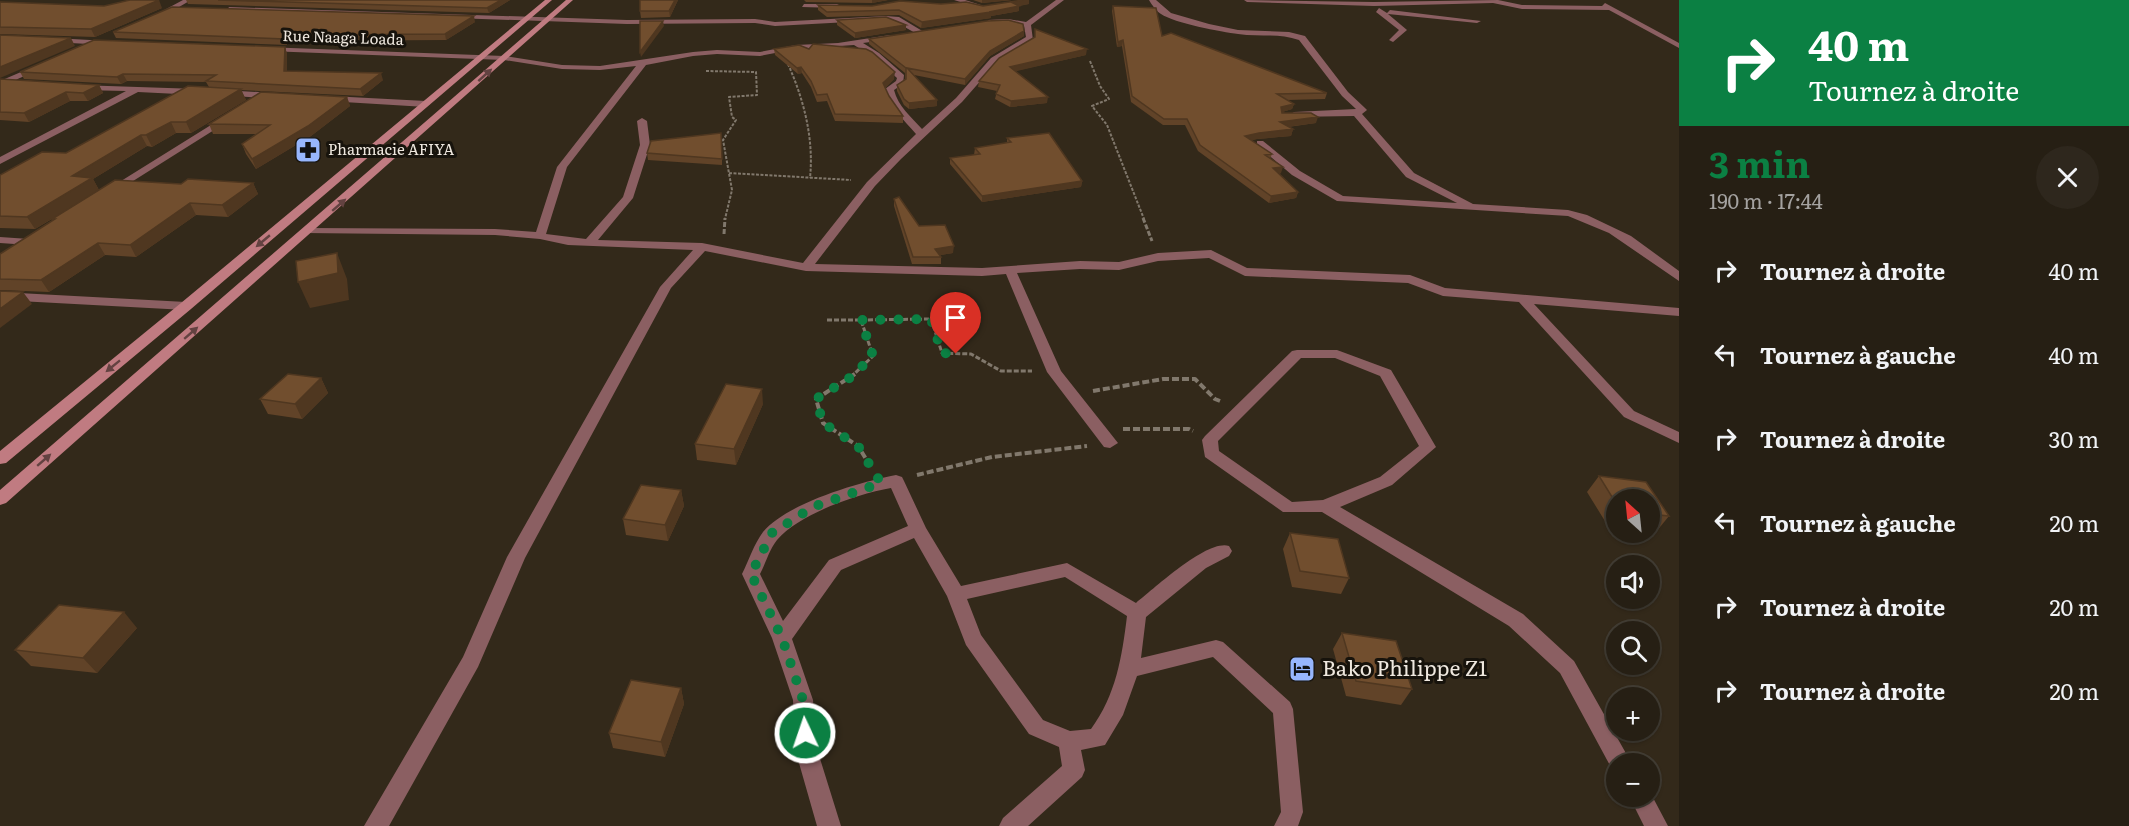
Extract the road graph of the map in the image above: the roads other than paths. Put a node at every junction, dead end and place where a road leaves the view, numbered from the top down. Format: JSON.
{"nodes":[{"id":1,"x":188,"y":0,"type":"edge"},
{"id":2,"x":549,"y":0,"type":"edge"},
{"id":3,"x":570,"y":0,"type":"edge"},
{"id":4,"x":1061,"y":0,"type":"edge"},
{"id":5,"x":1152,"y":0,"type":"edge"},
{"id":6,"x":1247,"y":0,"type":"edge"},
{"id":7,"x":1598,"y":0,"type":"edge"},
{"id":8,"x":958,"y":2,"type":"edge"},
{"id":9,"x":807,"y":3,"type":"edge"},
{"id":10,"x":412,"y":4,"type":"edge"},
{"id":11,"x":1374,"y":4,"type":"junction"},
{"id":12,"x":296,"y":5,"type":"edge"},
{"id":13,"x":849,"y":6,"type":"edge"},
{"id":14,"x":992,"y":6,"type":"edge"},
{"id":15,"x":175,"y":8,"type":"junction"},
{"id":16,"x":197,"y":8,"type":"edge"},
{"id":17,"x":220,"y":8,"type":"edge"},
{"id":18,"x":1612,"y":9,"type":"junction"},
{"id":19,"x":287,"y":10,"type":"junction"},
{"id":20,"x":1380,"y":10,"type":"junction"},
{"id":21,"x":399,"y":13,"type":"junction"},
{"id":22,"x":527,"y":18,"type":"junction"},
{"id":23,"x":550,"y":18,"type":"junction"},
{"id":24,"x":145,"y":21,"type":"edge"},
{"id":25,"x":755,"y":21,"type":"junction"},
{"id":26,"x":1477,"y":21,"type":"dead end"},
{"id":27,"x":986,"y":22,"type":"edge"},
{"id":28,"x":1027,"y":24,"type":"junction"},
{"id":29,"x":116,"y":34,"type":"edge"},
{"id":30,"x":48,"y":40,"type":"edge"},
{"id":31,"x":1393,"y":40,"type":"dead end"},
{"id":32,"x":96,"y":42,"type":"junction"},
{"id":33,"x":855,"y":42,"type":"junction"},
{"id":34,"x":118,"y":43,"type":"edge"},
{"id":35,"x":1679,"y":46,"type":"edge"},
{"id":36,"x":255,"y":48,"type":"edge"},
{"id":37,"x":75,"y":51,"type":"edge"},
{"id":38,"x":482,"y":57,"type":"junction"},
{"id":39,"x":504,"y":58,"type":"junction"},
{"id":40,"x":643,"y":63,"type":"junction"},
{"id":41,"x":44,"y":65,"type":"edge"},
{"id":42,"x":1,"y":84,"type":"edge"},
{"id":43,"x":24,"y":84,"type":"edge"},
{"id":44,"x":69,"y":86,"type":"edge"},
{"id":45,"x":137,"y":89,"type":"junction"},
{"id":46,"x":264,"y":95,"type":"junction"},
{"id":47,"x":287,"y":96,"type":"edge"},
{"id":48,"x":322,"y":98,"type":"edge"},
{"id":49,"x":426,"y":104,"type":"junction"},
{"id":50,"x":244,"y":107,"type":"edge"},
{"id":51,"x":235,"y":113,"type":"edge"},
{"id":52,"x":1356,"y":113,"type":"junction"},
{"id":53,"x":1285,"y":115,"type":"edge"},
{"id":54,"x":642,"y":121,"type":"dead end"},
{"id":55,"x":922,"y":135,"type":"junction"},
{"id":56,"x":1260,"y":143,"type":"edge"},
{"id":57,"x":0,"y":161,"type":"edge"},
{"id":58,"x":97,"y":199,"type":"edge"},
{"id":59,"x":1474,"y":207,"type":"junction"},
{"id":60,"x":308,"y":231,"type":"junction"},
{"id":61,"x":540,"y":236,"type":"junction"},
{"id":62,"x":0,"y":240,"type":"edge"},
{"id":63,"x":590,"y":242,"type":"junction"},
{"id":64,"x":710,"y":250,"type":"junction"},
{"id":65,"x":9,"y":254,"type":"edge"},
{"id":66,"x":806,"y":267,"type":"junction"},
{"id":67,"x":1010,"y":270,"type":"junction"},
{"id":68,"x":1679,"y":277,"type":"edge"},
{"id":69,"x":0,"y":296,"type":"edge"},
{"id":70,"x":1523,"y":299,"type":"junction"},
{"id":71,"x":186,"y":306,"type":"junction"},
{"id":72,"x":1679,"y":312,"type":"edge"},
{"id":73,"x":1679,"y":438,"type":"edge"},
{"id":74,"x":1110,"y":443,"type":"road end"},
{"id":75,"x":0,"y":459,"type":"edge"},
{"id":76,"x":0,"y":499,"type":"edge"},
{"id":77,"x":1325,"y":506,"type":"junction"},
{"id":78,"x":918,"y":529,"type":"junction"},
{"id":79,"x":1223,"y":551,"type":"dead end"},
{"id":80,"x":956,"y":595,"type":"junction"},
{"id":81,"x":1137,"y":613,"type":"junction"},
{"id":82,"x":782,"y":638,"type":"junction"},
{"id":83,"x":1130,"y":669,"type":"junction"},
{"id":84,"x":1068,"y":741,"type":"junction"},
{"id":85,"x":1615,"y":753,"type":"edge"},
{"id":86,"x":1646,"y":807,"type":"edge"},
{"id":87,"x":376,"y":826,"type":"edge"},
{"id":88,"x":830,"y":826,"type":"edge"},
{"id":89,"x":1011,"y":826,"type":"edge"},
{"id":90,"x":1286,"y":826,"type":"edge"},
{"id":91,"x":1656,"y":826,"type":"edge"}],
"edges":[{"from":1,"to":15,"type":"street"},
{"from":2,"to":22,"type":"main road"},
{"from":3,"to":23,"type":"main road"},
{"from":4,"to":28,"type":"street"},
{"from":5,"to":52,"type":"street"},
{"from":6,"to":11,"type":"street"},
{"from":7,"to":18,"type":"street"},
{"from":8,"to":14,"type":"street"},
{"from":9,"to":13,"type":"street"},
{"from":9,"to":25,"type":"street"},
{"from":10,"to":21,"type":"street"},
{"from":11,"to":18,"type":"street"},
{"from":11,"to":20,"type":"street"},
{"from":12,"to":19,"type":"street"},
{"from":15,"to":16,"type":"street"},
{"from":15,"to":24,"type":"street"},
{"from":17,"to":19,"type":"street"},
{"from":18,"to":35,"type":"street"},
{"from":19,"to":21,"type":"street"},
{"from":20,"to":26,"type":"street"},
{"from":20,"to":31,"type":"street"},
{"from":21,"to":22,"type":"street"},
{"from":22,"to":23,"type":"street"},
{"from":22,"to":38,"type":"main road"},
{"from":23,"to":25,"type":"street"},
{"from":23,"to":39,"type":"main road"},
{"from":25,"to":33,"type":"street","name":"Rue Naaga Loada"},
{"from":27,"to":28,"type":"street"},
{"from":28,"to":55,"type":"street"},
{"from":29,"to":32,"type":"street"},
{"from":30,"to":32,"type":"street"},
{"from":32,"to":34,"type":"street"},
{"from":32,"to":37,"type":"street"},
{"from":33,"to":40,"type":"street","name":"Rue Naaga Loada"},
{"from":33,"to":55,"type":"street"},
{"from":36,"to":38,"type":"street","name":"Rue Naaga Loada"},
{"from":38,"to":39,"type":"street","name":"Rue Naaga Loada"},
{"from":38,"to":49,"type":"main road"},
{"from":39,"to":40,"type":"street","name":"Rue Naaga Loada"},
{"from":60,"to":39,"type":"main road","one_way":true},
{"from":40,"to":61,"type":"street"},
{"from":41,"to":42,"type":"street"},
{"from":42,"to":43,"type":"street"},
{"from":44,"to":45,"type":"street"},
{"from":45,"to":46,"type":"street"},
{"from":45,"to":57,"type":"street"},
{"from":46,"to":47,"type":"street"},
{"from":46,"to":50,"type":"street"},
{"from":48,"to":49,"type":"street"},
{"from":49,"to":71,"type":"main road","one_way":true},
{"from":51,"to":58,"type":"street"},
{"from":52,"to":53,"type":"street"},
{"from":52,"to":59,"type":"street"},
{"from":54,"to":63,"type":"street"},
{"from":55,"to":66,"type":"street"},
{"from":56,"to":59,"type":"street"},
{"from":59,"to":68,"type":"street"},
{"from":60,"to":61,"type":"street"},
{"from":76,"to":60,"type":"main road","one_way":true},
{"from":61,"to":63,"type":"street"},
{"from":62,"to":65,"type":"street"},
{"from":63,"to":64,"type":"street"},
{"from":64,"to":66,"type":"street"},
{"from":64,"to":87,"type":"street"},
{"from":66,"to":67,"type":"street"},
{"from":67,"to":70,"type":"street"},
{"from":67,"to":74,"type":"street"},
{"from":69,"to":71,"type":"street"},
{"from":70,"to":72,"type":"street"},
{"from":70,"to":73,"type":"street"},
{"from":71,"to":75,"type":"main road","one_way":true},
{"from":77,"to":77,"type":"street"},
{"from":77,"to":85,"type":"street"},
{"from":78,"to":80,"type":"street"},
{"from":78,"to":82,"type":"street"},
{"from":78,"to":82,"type":"street"},
{"from":79,"to":81,"type":"street"},
{"from":80,"to":81,"type":"street"},
{"from":80,"to":84,"type":"street"},
{"from":81,"to":83,"type":"street"},
{"from":82,"to":88,"type":"street"},
{"from":83,"to":84,"type":"street"},
{"from":83,"to":90,"type":"street"},
{"from":84,"to":89,"type":"street"},
{"from":86,"to":91,"type":"street"}]}
